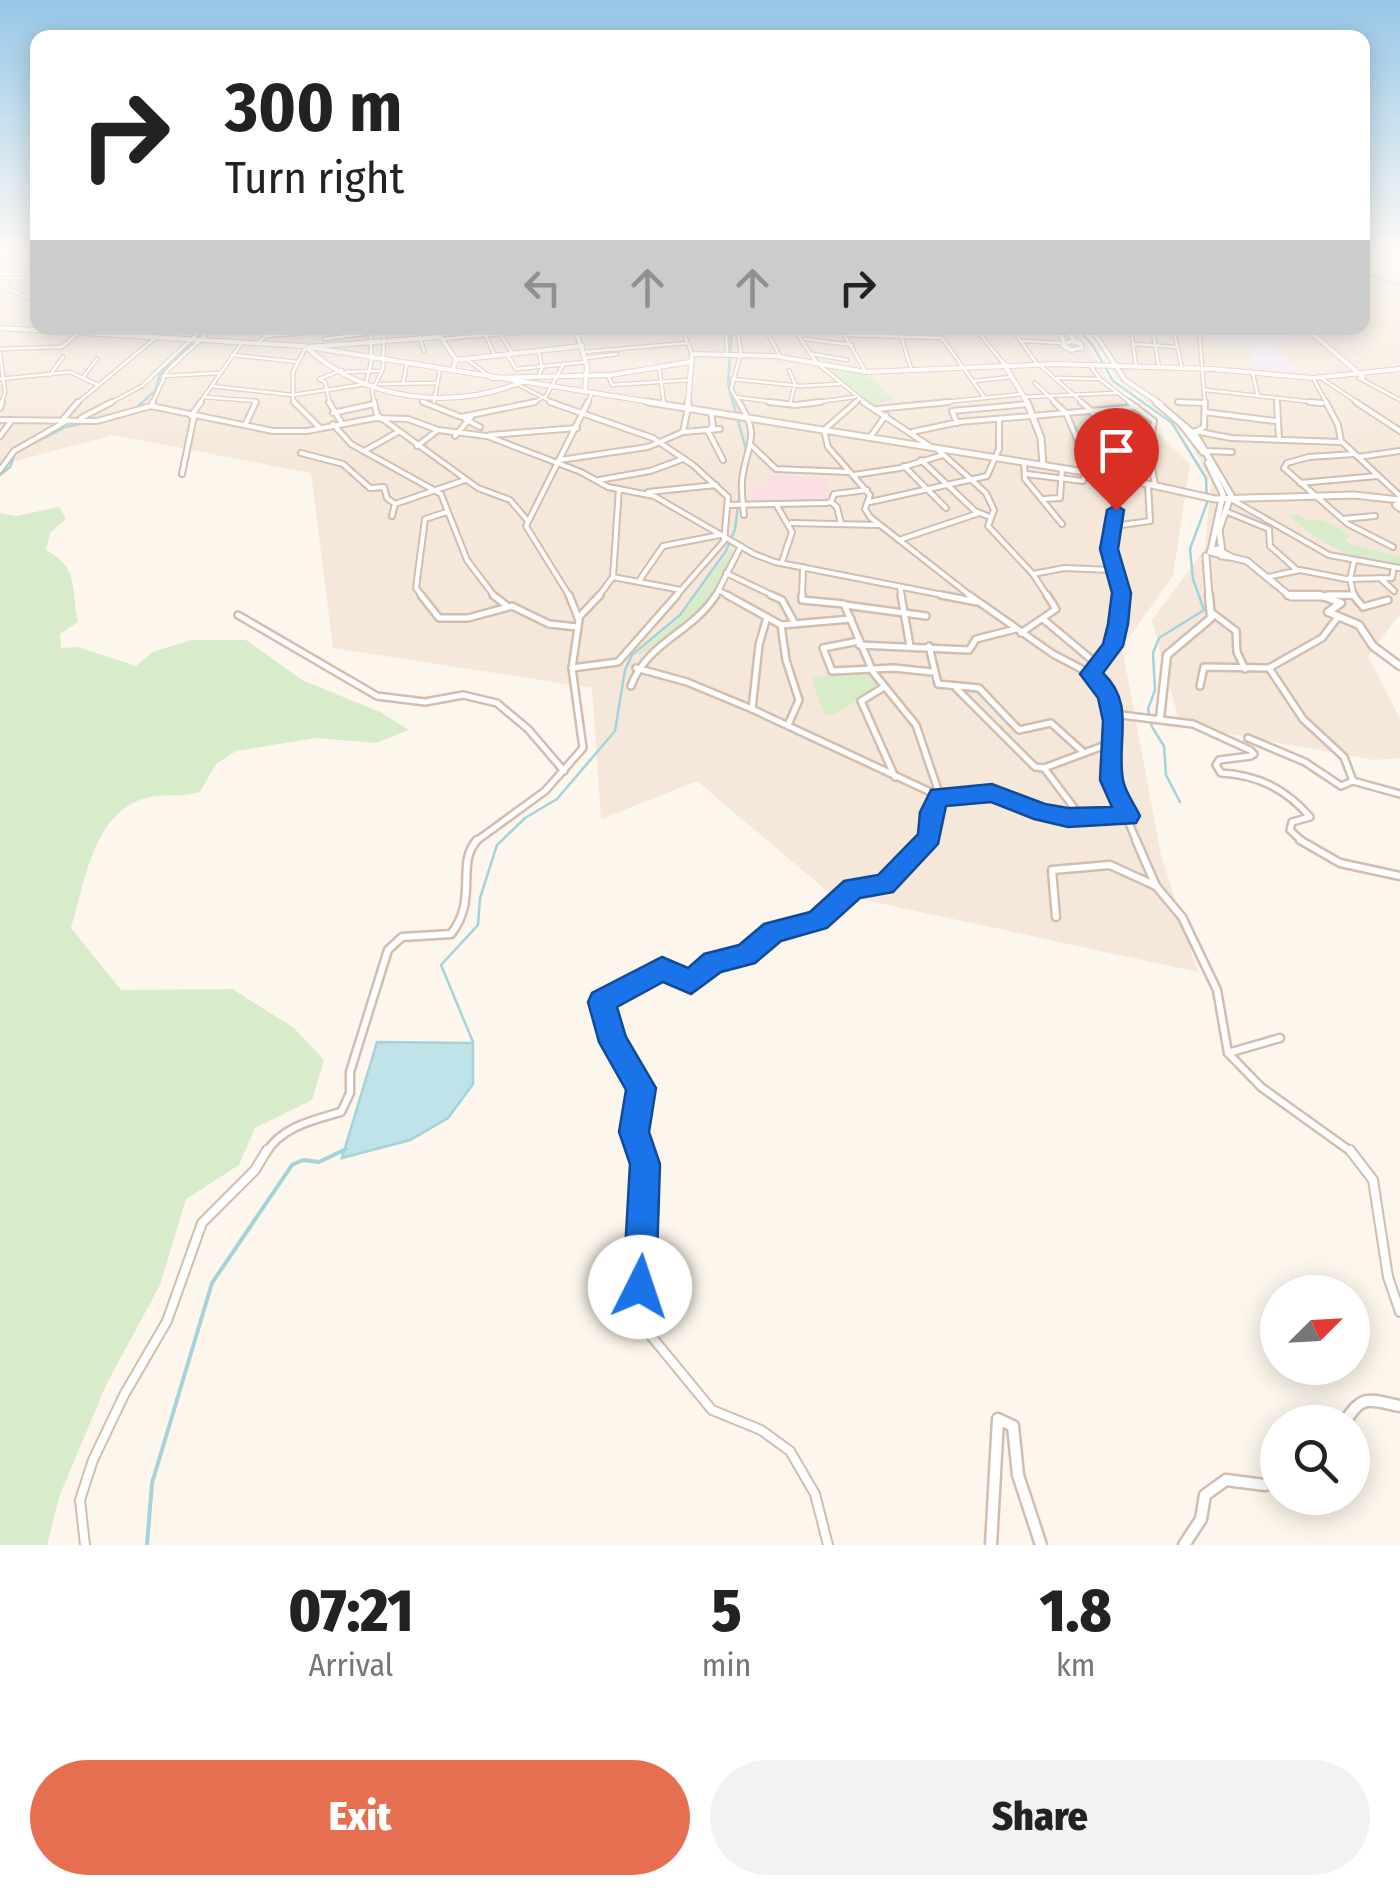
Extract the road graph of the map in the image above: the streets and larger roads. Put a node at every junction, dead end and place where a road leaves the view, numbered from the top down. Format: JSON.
{"nodes":[{"id":1,"x":0,"y":330,"type":"edge"},
{"id":2,"x":30,"y":330,"type":"edge"},
{"id":3,"x":30,"y":332,"type":"edge"},
{"id":4,"x":76,"y":335,"type":"edge"},
{"id":5,"x":97,"y":335,"type":"edge"},
{"id":6,"x":128,"y":335,"type":"edge"},
{"id":7,"x":159,"y":335,"type":"edge"},
{"id":8,"x":200,"y":335,"type":"edge"},
{"id":9,"x":204,"y":335,"type":"edge"},
{"id":10,"x":336,"y":335,"type":"edge"},
{"id":11,"x":342,"y":335,"type":"edge"},
{"id":12,"x":372,"y":335,"type":"edge"},
{"id":13,"x":386,"y":335,"type":"edge"},
{"id":14,"x":419,"y":335,"type":"edge"},
{"id":15,"x":438,"y":335,"type":"edge"},
{"id":16,"x":510,"y":335,"type":"edge"},
{"id":17,"x":577,"y":335,"type":"edge"},
{"id":18,"x":684,"y":335,"type":"edge"},
{"id":19,"x":727,"y":335,"type":"edge"},
{"id":20,"x":738,"y":335,"type":"edge"},
{"id":21,"x":768,"y":335,"type":"edge"},
{"id":22,"x":799,"y":335,"type":"edge"},
{"id":23,"x":845,"y":335,"type":"joint"},
{"id":24,"x":909,"y":335,"type":"edge"},
{"id":25,"x":981,"y":335,"type":"edge"},
{"id":26,"x":1018,"y":335,"type":"edge"},
{"id":27,"x":1051,"y":335,"type":"edge"},
{"id":28,"x":1062,"y":335,"type":"edge"},
{"id":29,"x":1068,"y":335,"type":"edge"},
{"id":30,"x":1096,"y":335,"type":"edge"},
{"id":31,"x":1132,"y":335,"type":"edge"},
{"id":32,"x":1153,"y":335,"type":"edge"},
{"id":33,"x":1174,"y":335,"type":"edge"},
{"id":34,"x":1200,"y":335,"type":"edge"},
{"id":35,"x":1314,"y":335,"type":"edge"},
{"id":36,"x":267,"y":336,"type":"joint"},
{"id":37,"x":283,"y":336,"type":"junction"},
{"id":38,"x":486,"y":336,"type":"junction"},
{"id":39,"x":501,"y":336,"type":"junction"},
{"id":40,"x":157,"y":338,"type":"junction"},
{"id":41,"x":325,"y":338,"type":"junction"},
{"id":42,"x":420,"y":338,"type":"junction"},
{"id":43,"x":440,"y":338,"type":"junction"},
{"id":44,"x":803,"y":339,"type":"junction"},
{"id":45,"x":910,"y":339,"type":"junction"},
{"id":46,"x":902,"y":340,"type":"junction"},
{"id":47,"x":197,"y":341,"type":"junction"},
{"id":48,"x":374,"y":341,"type":"junction"},
{"id":49,"x":387,"y":341,"type":"junction"},
{"id":50,"x":546,"y":341,"type":"dead end"},
{"id":51,"x":1021,"y":341,"type":"junction"},
{"id":52,"x":1055,"y":341,"type":"junction"},
{"id":53,"x":1076,"y":342,"type":"junction"},
{"id":54,"x":258,"y":343,"type":"junction"},
{"id":55,"x":687,"y":343,"type":"junction"},
{"id":56,"x":1063,"y":343,"type":"junction"},
{"id":57,"x":241,"y":344,"type":"junction"},
{"id":58,"x":1133,"y":344,"type":"junction"},
{"id":59,"x":852,"y":345,"type":"junction"},
{"id":60,"x":275,"y":346,"type":"junction"},
{"id":61,"x":1155,"y":346,"type":"junction"},
{"id":62,"x":306,"y":347,"type":"junction"},
{"id":63,"x":1177,"y":348,"type":"junction"},
{"id":64,"x":1068,"y":349,"type":"junction"},
{"id":65,"x":1080,"y":349,"type":"junction"},
{"id":66,"x":424,"y":351,"type":"dead end"},
{"id":67,"x":549,"y":351,"type":"junction"},
{"id":68,"x":539,"y":352,"type":"junction"},
{"id":69,"x":728,"y":353,"type":"junction"},
{"id":70,"x":740,"y":353,"type":"junction"},
{"id":71,"x":510,"y":354,"type":"junction"},
{"id":72,"x":584,"y":354,"type":"junction"},
{"id":73,"x":617,"y":354,"type":"dead end"},
{"id":74,"x":692,"y":354,"type":"junction"},
{"id":75,"x":812,"y":354,"type":"junction"},
{"id":76,"x":0,"y":355,"type":"edge"},
{"id":77,"x":232,"y":355,"type":"junction"},
{"id":78,"x":496,"y":356,"type":"junction"},
{"id":79,"x":780,"y":356,"type":"junction"},
{"id":80,"x":63,"y":358,"type":"dead end"},
{"id":81,"x":372,"y":358,"type":"junction"},
{"id":82,"x":97,"y":359,"type":"dead end"},
{"id":83,"x":384,"y":360,"type":"junction"},
{"id":84,"x":456,"y":360,"type":"junction"},
{"id":85,"x":469,"y":360,"type":"junction"},
{"id":86,"x":847,"y":360,"type":"dead end"},
{"id":87,"x":298,"y":362,"type":"junction"},
{"id":88,"x":690,"y":362,"type":"junction"},
{"id":89,"x":407,"y":363,"type":"junction"},
{"id":90,"x":817,"y":363,"type":"junction"},
{"id":91,"x":1004,"y":364,"type":"junction"},
{"id":92,"x":1081,"y":364,"type":"junction"},
{"id":93,"x":563,"y":365,"type":"junction"},
{"id":94,"x":960,"y":365,"type":"junction"},
{"id":95,"x":1039,"y":365,"type":"junction"},
{"id":96,"x":1092,"y":365,"type":"junction"},
{"id":97,"x":659,"y":366,"type":"junction"},
{"id":98,"x":1113,"y":366,"type":"junction"},
{"id":99,"x":1136,"y":366,"type":"junction"},
{"id":100,"x":1159,"y":367,"type":"junction"},
{"id":101,"x":542,"y":368,"type":"junction"},
{"id":102,"x":1182,"y":368,"type":"junction"},
{"id":103,"x":440,"y":369,"type":"junction"},
{"id":104,"x":911,"y":369,"type":"junction"},
{"id":105,"x":634,"y":370,"type":"junction"},
{"id":106,"x":789,"y":370,"type":"dead end"},
{"id":107,"x":1205,"y":370,"type":"junction"},
{"id":108,"x":1400,"y":370,"type":"edge"},
{"id":109,"x":343,"y":371,"type":"junction"},
{"id":110,"x":452,"y":371,"type":"junction"},
{"id":111,"x":368,"y":372,"type":"junction"},
{"id":112,"x":381,"y":372,"type":"junction"},
{"id":113,"x":866,"y":372,"type":"junction"},
{"id":114,"x":220,"y":374,"type":"junction"},
{"id":115,"x":608,"y":374,"type":"junction"},
{"id":116,"x":50,"y":375,"type":"junction"},
{"id":117,"x":539,"y":375,"type":"junction"},
{"id":118,"x":1253,"y":375,"type":"junction"},
{"id":119,"x":84,"y":376,"type":"junction"},
{"id":120,"x":164,"y":376,"type":"junction"},
{"id":121,"x":560,"y":376,"type":"junction"},
{"id":122,"x":586,"y":376,"type":"junction"},
{"id":123,"x":1361,"y":376,"type":"junction"},
{"id":124,"x":1012,"y":377,"type":"junction"},
{"id":125,"x":492,"y":378,"type":"junction"},
{"id":126,"x":1054,"y":378,"type":"junction"},
{"id":127,"x":2,"y":379,"type":"edge"},
{"id":128,"x":732,"y":379,"type":"junction"},
{"id":129,"x":1100,"y":379,"type":"junction"},
{"id":130,"x":1314,"y":379,"type":"junction"},
{"id":131,"x":1323,"y":379,"type":"junction"},
{"id":132,"x":689,"y":380,"type":"junction"},
{"id":133,"x":973,"y":381,"type":"junction"},
{"id":134,"x":437,"y":382,"type":"junction"},
{"id":135,"x":516,"y":382,"type":"junction"},
{"id":136,"x":662,"y":382,"type":"junction"},
{"id":137,"x":404,"y":383,"type":"junction"},
{"id":138,"x":638,"y":383,"type":"junction"},
{"id":139,"x":366,"y":384,"type":"junction"},
{"id":140,"x":839,"y":384,"type":"junction"},
{"id":141,"x":1035,"y":384,"type":"dead end"},
{"id":142,"x":98,"y":385,"type":"junction"},
{"id":143,"x":212,"y":386,"type":"junction"},
{"id":144,"x":377,"y":386,"type":"junction"},
{"id":145,"x":794,"y":386,"type":"junction"},
{"id":146,"x":553,"y":387,"type":"junction"},
{"id":147,"x":329,"y":388,"type":"junction"},
{"id":148,"x":1206,"y":390,"type":"junction"},
{"id":149,"x":588,"y":392,"type":"junction"},
{"id":150,"x":1071,"y":392,"type":"junction"},
{"id":151,"x":2,"y":393,"type":"edge"},
{"id":152,"x":1118,"y":393,"type":"junction"},
{"id":153,"x":293,"y":395,"type":"junction"},
{"id":154,"x":1049,"y":395,"type":"junction"},
{"id":155,"x":1023,"y":396,"type":"junction"},
{"id":156,"x":1258,"y":396,"type":"junction"},
{"id":157,"x":204,"y":397,"type":"junction"},
{"id":158,"x":734,"y":397,"type":"junction"},
{"id":159,"x":858,"y":398,"type":"junction"},
{"id":160,"x":984,"y":398,"type":"junction"},
{"id":161,"x":1277,"y":398,"type":"junction"},
{"id":162,"x":543,"y":399,"type":"junction"},
{"id":163,"x":1400,"y":400,"type":"edge"},
{"id":164,"x":422,"y":401,"type":"junction"},
{"id":165,"x":434,"y":402,"type":"junction"},
{"id":166,"x":1178,"y":402,"type":"dead end"},
{"id":167,"x":1205,"y":403,"type":"junction"},
{"id":168,"x":1324,"y":403,"type":"junction"},
{"id":169,"x":374,"y":404,"type":"junction"},
{"id":170,"x":664,"y":404,"type":"junction"},
{"id":171,"x":1028,"y":404,"type":"junction"},
{"id":172,"x":790,"y":405,"type":"junction"},
{"id":173,"x":1,"y":406,"type":"edge"},
{"id":174,"x":151,"y":406,"type":"junction"},
{"id":175,"x":1138,"y":407,"type":"junction"},
{"id":176,"x":688,"y":408,"type":"junction"},
{"id":177,"x":877,"y":408,"type":"junction"},
{"id":178,"x":711,"y":412,"type":"junction"},
{"id":179,"x":1092,"y":412,"type":"junction"},
{"id":180,"x":1204,"y":412,"type":"junction"},
{"id":181,"x":333,"y":413,"type":"junction"},
{"id":182,"x":886,"y":414,"type":"junction"},
{"id":183,"x":1066,"y":414,"type":"junction"},
{"id":184,"x":582,"y":415,"type":"junction"},
{"id":185,"x":193,"y":416,"type":"junction"},
{"id":186,"x":1034,"y":416,"type":"junction"},
{"id":187,"x":379,"y":418,"type":"junction"},
{"id":188,"x":747,"y":418,"type":"junction"},
{"id":189,"x":67,"y":419,"type":"junction"},
{"id":190,"x":470,"y":419,"type":"junction"},
{"id":191,"x":1000,"y":419,"type":"junction"},
{"id":192,"x":0,"y":420,"type":"edge"},
{"id":193,"x":12,"y":420,"type":"junction"},
{"id":194,"x":78,"y":420,"type":"junction"},
{"id":195,"x":1275,"y":421,"type":"junction"},
{"id":196,"x":341,"y":422,"type":"junction"},
{"id":197,"x":957,"y":423,"type":"junction"},
{"id":198,"x":334,"y":424,"type":"junction"},
{"id":199,"x":246,"y":425,"type":"junction"},
{"id":200,"x":319,"y":427,"type":"junction"},
{"id":201,"x":480,"y":427,"type":"dead end"},
{"id":202,"x":577,"y":428,"type":"junction"},
{"id":203,"x":710,"y":429,"type":"junction"},
{"id":204,"x":720,"y":429,"type":"dead end"},
{"id":205,"x":438,"y":430,"type":"junction"},
{"id":206,"x":824,"y":430,"type":"junction"},
{"id":207,"x":1400,"y":431,"type":"edge"},
{"id":208,"x":398,"y":432,"type":"junction"},
{"id":209,"x":684,"y":432,"type":"junction"},
{"id":210,"x":912,"y":432,"type":"junction"},
{"id":211,"x":1193,"y":432,"type":"junction"},
{"id":212,"x":457,"y":434,"type":"junction"},
{"id":213,"x":0,"y":436,"type":"edge"},
{"id":214,"x":487,"y":436,"type":"junction"},
{"id":215,"x":870,"y":438,"type":"junction"},
{"id":216,"x":1278,"y":439,"type":"junction"},
{"id":217,"x":1341,"y":442,"type":"junction"},
{"id":218,"x":660,"y":443,"type":"junction"},
{"id":219,"x":417,"y":446,"type":"junction"},
{"id":220,"x":752,"y":446,"type":"junction"},
{"id":221,"x":934,"y":448,"type":"junction"},
{"id":222,"x":364,"y":451,"type":"junction"},
{"id":223,"x":1206,"y":451,"type":"junction"},
{"id":224,"x":1400,"y":451,"type":"edge"},
{"id":225,"x":1232,"y":452,"type":"dead end"},
{"id":226,"x":301,"y":454,"type":"dead end"},
{"id":227,"x":943,"y":455,"type":"junction"},
{"id":228,"x":1356,"y":456,"type":"junction"},
{"id":229,"x":996,"y":458,"type":"junction"},
{"id":230,"x":683,"y":459,"type":"junction"},
{"id":231,"x":723,"y":460,"type":"dead end"},
{"id":232,"x":921,"y":460,"type":"junction"},
{"id":233,"x":559,"y":462,"type":"junction"},
{"id":234,"x":1024,"y":462,"type":"junction"},
{"id":235,"x":1043,"y":465,"type":"junction"},
{"id":236,"x":904,"y":466,"type":"junction"},
{"id":237,"x":1062,"y":468,"type":"junction"},
{"id":238,"x":0,"y":470,"type":"edge"},
{"id":239,"x":1086,"y":472,"type":"junction"},
{"id":240,"x":182,"y":474,"type":"dead end"},
{"id":241,"x":851,"y":474,"type":"junction"},
{"id":242,"x":1026,"y":474,"type":"junction"},
{"id":243,"x":1109,"y":476,"type":"junction"},
{"id":244,"x":1380,"y":476,"type":"junction"},
{"id":245,"x":1060,"y":479,"type":"junction"},
{"id":246,"x":465,"y":480,"type":"junction"},
{"id":247,"x":597,"y":480,"type":"junction"},
{"id":248,"x":972,"y":480,"type":"junction"},
{"id":249,"x":1300,"y":483,"type":"junction"},
{"id":250,"x":716,"y":485,"type":"junction"},
{"id":251,"x":1152,"y":485,"type":"junction"},
{"id":252,"x":950,"y":486,"type":"junction"},
{"id":253,"x":620,"y":489,"type":"junction"},
{"id":254,"x":866,"y":490,"type":"junction"},
{"id":255,"x":437,"y":491,"type":"junction"},
{"id":256,"x":929,"y":492,"type":"junction"},
{"id":257,"x":645,"y":493,"type":"junction"},
{"id":258,"x":1314,"y":496,"type":"junction"},
{"id":259,"x":1044,"y":499,"type":"junction"},
{"id":260,"x":1223,"y":499,"type":"junction"},
{"id":261,"x":831,"y":502,"type":"junction"},
{"id":262,"x":870,"y":502,"type":"junction"},
{"id":263,"x":1400,"y":502,"type":"edge"},
{"id":264,"x":396,"y":504,"type":"junction"},
{"id":265,"x":728,"y":504,"type":"junction"},
{"id":266,"x":746,"y":504,"type":"junction"},
{"id":267,"x":776,"y":504,"type":"junction"},
{"id":268,"x":946,"y":508,"type":"dead end"},
{"id":269,"x":1224,"y":511,"type":"junction"},
{"id":270,"x":447,"y":512,"type":"junction"},
{"id":271,"x":979,"y":513,"type":"junction"},
{"id":272,"x":744,"y":514,"type":"dead end"},
{"id":273,"x":392,"y":516,"type":"dead end"},
{"id":274,"x":1375,"y":516,"type":"dead end"},
{"id":275,"x":990,"y":517,"type":"junction"},
{"id":276,"x":1342,"y":519,"type":"junction"},
{"id":277,"x":527,"y":520,"type":"junction"},
{"id":278,"x":791,"y":523,"type":"junction"},
{"id":279,"x":841,"y":524,"type":"junction"},
{"id":280,"x":1062,"y":524,"type":"dead end"},
{"id":281,"x":881,"y":525,"type":"junction"},
{"id":282,"x":1114,"y":526,"type":"junction"},
{"id":283,"x":725,"y":537,"type":"junction"},
{"id":284,"x":899,"y":540,"type":"junction"},
{"id":285,"x":738,"y":545,"type":"junction"},
{"id":286,"x":1393,"y":547,"type":"dead end"},
{"id":287,"x":1214,"y":553,"type":"junction"},
{"id":288,"x":1232,"y":557,"type":"joint"},
{"id":289,"x":1354,"y":561,"type":"junction"},
{"id":290,"x":781,"y":563,"type":"junction"},
{"id":291,"x":803,"y":568,"type":"junction"},
{"id":292,"x":1397,"y":568,"type":"edge"},
{"id":293,"x":1112,"y":570,"type":"junction"},
{"id":294,"x":1297,"y":570,"type":"junction"},
{"id":295,"x":726,"y":573,"type":"junction"},
{"id":296,"x":1033,"y":574,"type":"junction"},
{"id":297,"x":613,"y":577,"type":"junction"},
{"id":298,"x":1268,"y":577,"type":"junction"},
{"id":299,"x":1350,"y":579,"type":"junction"},
{"id":300,"x":1381,"y":579,"type":"junction"},
{"id":301,"x":639,"y":581,"type":"junction"},
{"id":302,"x":900,"y":586,"type":"junction"},
{"id":303,"x":681,"y":590,"type":"junction"},
{"id":304,"x":718,"y":590,"type":"junction"},
{"id":305,"x":1394,"y":591,"type":"dead end"},
{"id":306,"x":1324,"y":596,"type":"junction"},
{"id":307,"x":1354,"y":596,"type":"junction"},
{"id":308,"x":976,"y":600,"type":"junction"},
{"id":309,"x":1388,"y":600,"type":"dead end"},
{"id":310,"x":844,"y":604,"type":"junction"},
{"id":311,"x":508,"y":606,"type":"junction"},
{"id":312,"x":1212,"y":612,"type":"junction"},
{"id":313,"x":904,"y":613,"type":"junction"},
{"id":314,"x":238,"y":615,"type":"dead end"},
{"id":315,"x":926,"y":616,"type":"dead end"},
{"id":316,"x":767,"y":617,"type":"junction"},
{"id":317,"x":1338,"y":617,"type":"junction"},
{"id":318,"x":578,"y":618,"type":"junction"},
{"id":319,"x":852,"y":619,"type":"junction"},
{"id":320,"x":1043,"y":619,"type":"junction"},
{"id":321,"x":780,"y":624,"type":"junction"},
{"id":322,"x":795,"y":624,"type":"junction"},
{"id":323,"x":577,"y":627,"type":"junction"},
{"id":324,"x":1019,"y":631,"type":"junction"},
{"id":325,"x":859,"y":643,"type":"junction"},
{"id":326,"x":910,"y":646,"type":"junction"},
{"id":327,"x":929,"y":646,"type":"junction"},
{"id":328,"x":1098,"y":665,"type":"junction"},
{"id":329,"x":1400,"y":666,"type":"edge"},
{"id":330,"x":572,"y":668,"type":"junction"},
{"id":331,"x":636,"y":668,"type":"junction"},
{"id":332,"x":1270,"y":668,"type":"junction"},
{"id":333,"x":871,"y":669,"type":"junction"},
{"id":334,"x":1246,"y":670,"type":"junction"},
{"id":335,"x":933,"y":672,"type":"junction"},
{"id":336,"x":1091,"y":674,"type":"junction"},
{"id":337,"x":631,"y":686,"type":"dead end"},
{"id":338,"x":1200,"y":686,"type":"dead end"},
{"id":339,"x":884,"y":687,"type":"junction"},
{"id":340,"x":956,"y":688,"type":"junction"},
{"id":341,"x":752,"y":710,"type":"junction"},
{"id":342,"x":1112,"y":714,"type":"junction"},
{"id":343,"x":1158,"y":718,"type":"junction"},
{"id":344,"x":788,"y":725,"type":"junction"},
{"id":345,"x":1248,"y":738,"type":"dead end"},
{"id":346,"x":1111,"y":743,"type":"junction"},
{"id":347,"x":1082,"y":751,"type":"junction"},
{"id":348,"x":1044,"y":768,"type":"junction"},
{"id":349,"x":564,"y":772,"type":"junction"},
{"id":350,"x":895,"y":778,"type":"junction"},
{"id":351,"x":1353,"y":781,"type":"junction"},
{"id":352,"x":1400,"y":794,"type":"edge"},
{"id":353,"x":939,"y":796,"type":"junction"},
{"id":354,"x":1128,"y":816,"type":"junction"},
{"id":355,"x":1081,"y":817,"type":"junction"},
{"id":356,"x":1400,"y":876,"type":"edge"},
{"id":357,"x":1156,"y":886,"type":"junction"},
{"id":358,"x":1056,"y":917,"type":"dead end"},
{"id":359,"x":1280,"y":1038,"type":"dead end"},
{"id":360,"x":1228,"y":1053,"type":"junction"},
{"id":361,"x":1400,"y":1312,"type":"edge"},
{"id":362,"x":1356,"y":1405,"type":"edge"},
{"id":363,"x":1400,"y":1406,"type":"edge"},
{"id":364,"x":1260,"y":1484,"type":"edge"},
{"id":365,"x":85,"y":1545,"type":"edge"},
{"id":366,"x":828,"y":1545,"type":"edge"},
{"id":367,"x":992,"y":1545,"type":"edge"},
{"id":368,"x":1041,"y":1545,"type":"edge"},
{"id":369,"x":1184,"y":1545,"type":"edge"}],
"edges":[{"from":1,"to":2,"type":"street"},
{"from":1,"to":3,"type":"street"},
{"from":4,"to":76,"type":"street"},
{"from":5,"to":40,"type":"street"},
{"from":6,"to":40,"type":"street"},
{"from":7,"to":40,"type":"street"},
{"from":8,"to":47,"type":"street"},
{"from":9,"to":47,"type":"street"},
{"from":10,"to":41,"type":"street"},
{"from":11,"to":41,"type":"street"},
{"from":12,"to":48,"type":"street"},
{"from":13,"to":49,"type":"street"},
{"from":14,"to":42,"type":"street"},
{"from":15,"to":43,"type":"street"},
{"from":16,"to":39,"type":"street"},
{"from":17,"to":72,"type":"street"},
{"from":18,"to":55,"type":"street"},
{"from":19,"to":69,"type":"street"},
{"from":20,"to":70,"type":"street"},
{"from":21,"to":79,"type":"street"},
{"from":22,"to":44,"type":"street"},
{"from":23,"to":46,"type":"street"},
{"from":23,"to":59,"type":"street"},
{"from":24,"to":45,"type":"street"},
{"from":25,"to":91,"type":"street"},
{"from":26,"to":51,"type":"street"},
{"from":27,"to":52,"type":"street"},
{"from":28,"to":56,"type":"street"},
{"from":29,"to":53,"type":"street"},
{"from":30,"to":98,"type":"street"},
{"from":31,"to":58,"type":"street"},
{"from":32,"to":61,"type":"street"},
{"from":33,"to":63,"type":"street"},
{"from":34,"to":107,"type":"street"},
{"from":35,"to":123,"type":"street"},
{"from":36,"to":37,"type":"street"},
{"from":36,"to":54,"type":"street"},
{"from":37,"to":41,"type":"street"},
{"from":37,"to":60,"type":"street"},
{"from":38,"to":39,"type":"street"},
{"from":38,"to":43,"type":"street"},
{"from":38,"to":78,"type":"street"},
{"from":39,"to":71,"type":"street"},
{"from":40,"to":47,"type":"street"},
{"from":40,"to":142,"type":"street"},
{"from":41,"to":48,"type":"street"},
{"from":41,"to":62,"type":"street"},
{"from":42,"to":43,"type":"street"},
{"from":42,"to":49,"type":"street"},
{"from":42,"to":66,"type":"street"},
{"from":43,"to":84,"type":"street"},
{"from":44,"to":59,"type":"street"},
{"from":44,"to":75,"type":"street"},
{"from":45,"to":46,"type":"street"},
{"from":45,"to":94,"type":"street"},
{"from":46,"to":104,"type":"street"},
{"from":47,"to":54,"type":"street"},
{"from":47,"to":57,"type":"street"},
{"from":47,"to":120,"type":"street"},
{"from":47,"to":194,"type":"street"},
{"from":48,"to":49,"type":"street"},
{"from":48,"to":81,"type":"street"},
{"from":49,"to":83,"type":"street"},
{"from":50,"to":67,"type":"street"},
{"from":51,"to":52,"type":"street"},
{"from":51,"to":95,"type":"street"},
{"from":52,"to":56,"type":"street"},
{"from":53,"to":56,"type":"street"},
{"from":53,"to":65,"type":"street"},
{"from":54,"to":60,"type":"street"},
{"from":55,"to":72,"type":"street"},
{"from":55,"to":74,"type":"street"},
{"from":56,"to":64,"type":"street"},
{"from":57,"to":60,"type":"street"},
{"from":57,"to":77,"type":"street"},
{"from":58,"to":61,"type":"street"},
{"from":58,"to":99,"type":"street"},
{"from":59,"to":113,"type":"street"},
{"from":60,"to":62,"type":"street"},
{"from":61,"to":63,"type":"street"},
{"from":61,"to":100,"type":"street"},
{"from":62,"to":81,"type":"street"},
{"from":62,"to":87,"type":"street"},
{"from":62,"to":109,"type":"street"},
{"from":63,"to":102,"type":"street"},
{"from":64,"to":65,"type":"street"},
{"from":64,"to":92,"type":"street"},
{"from":65,"to":96,"type":"street"},
{"from":67,"to":68,"type":"street"},
{"from":67,"to":72,"type":"street"},
{"from":68,"to":71,"type":"street"},
{"from":68,"to":101,"type":"street"},
{"from":69,"to":70,"type":"street"},
{"from":69,"to":74,"type":"street"},
{"from":70,"to":79,"type":"street"},
{"from":70,"to":128,"type":"street"},
{"from":71,"to":78,"type":"street"},
{"from":71,"to":101,"type":"street"},
{"from":72,"to":73,"type":"street"},
{"from":72,"to":93,"type":"street"},
{"from":72,"to":122,"type":"street"},
{"from":74,"to":88,"type":"street"},
{"from":75,"to":86,"type":"street"},
{"from":75,"to":90,"type":"street"},
{"from":76,"to":127,"type":"street"},
{"from":77,"to":87,"type":"street"},
{"from":77,"to":114,"type":"street"},
{"from":78,"to":85,"type":"street"},
{"from":79,"to":90,"type":"street"},
{"from":80,"to":116,"type":"street"},
{"from":81,"to":83,"type":"street"},
{"from":81,"to":111,"type":"street"},
{"from":82,"to":119,"type":"street"},
{"from":83,"to":89,"type":"street"},
{"from":83,"to":112,"type":"street"},
{"from":84,"to":85,"type":"street"},
{"from":84,"to":110,"type":"street"},
{"from":85,"to":125,"type":"street"},
{"from":87,"to":153,"type":"street"},
{"from":88,"to":97,"type":"street"},
{"from":88,"to":132,"type":"street"},
{"from":89,"to":103,"type":"street"},
{"from":89,"to":137,"type":"street"},
{"from":90,"to":113,"type":"street"},
{"from":90,"to":140,"type":"street"},
{"from":91,"to":94,"type":"street"},
{"from":91,"to":95,"type":"street"},
{"from":91,"to":124,"type":"street"},
{"from":92,"to":95,"type":"street"},
{"from":92,"to":96,"type":"street"},
{"from":93,"to":101,"type":"street"},
{"from":93,"to":121,"type":"street"},
{"from":94,"to":104,"type":"street"},
{"from":94,"to":133,"type":"street"},
{"from":95,"to":96,"type":"street"},
{"from":95,"to":126,"type":"street"},
{"from":96,"to":98,"type":"street"},
{"from":96,"to":129,"type":"street"},
{"from":97,"to":105,"type":"street"},
{"from":97,"to":136,"type":"street"},
{"from":98,"to":99,"type":"street"},
{"from":98,"to":107,"type":"street"},
{"from":98,"to":211,"type":"street"},
{"from":99,"to":100,"type":"street"},
{"from":100,"to":102,"type":"street"},
{"from":101,"to":117,"type":"street"},
{"from":102,"to":107,"type":"street"},
{"from":103,"to":110,"type":"street"},
{"from":103,"to":134,"type":"street"},
{"from":104,"to":113,"type":"street"},
{"from":105,"to":115,"type":"street"},
{"from":105,"to":138,"type":"street"},
{"from":106,"to":145,"type":"street"},
{"from":107,"to":118,"type":"street"},
{"from":107,"to":130,"type":"street"},
{"from":107,"to":148,"type":"street"},
{"from":108,"to":123,"type":"street"},
{"from":109,"to":111,"type":"street"},
{"from":109,"to":139,"type":"street"},
{"from":109,"to":147,"type":"street"},
{"from":110,"to":125,"type":"street"},
{"from":111,"to":112,"type":"street"},
{"from":111,"to":139,"type":"street"},
{"from":112,"to":144,"type":"street"},
{"from":114,"to":120,"type":"street"},
{"from":114,"to":143,"type":"street"},
{"from":115,"to":122,"type":"street"},
{"from":115,"to":138,"type":"street"},
{"from":116,"to":119,"type":"street"},
{"from":116,"to":127,"type":"street"},
{"from":117,"to":121,"type":"street"},
{"from":117,"to":125,"type":"street"},
{"from":118,"to":130,"type":"street"},
{"from":118,"to":156,"type":"street"},
{"from":119,"to":142,"type":"street"},
{"from":120,"to":174,"type":"street"},
{"from":121,"to":122,"type":"street"},
{"from":121,"to":146,"type":"street"},
{"from":122,"to":149,"type":"street"},
{"from":123,"to":131,"type":"street"},
{"from":123,"to":163,"type":"street"},
{"from":124,"to":133,"type":"street"},
{"from":124,"to":155,"type":"street"},
{"from":125,"to":135,"type":"street"},
{"from":126,"to":129,"type":"street"},
{"from":126,"to":150,"type":"street"},
{"from":127,"to":151,"type":"street"},
{"from":128,"to":145,"type":"street"},
{"from":128,"to":158,"type":"street"},
{"from":129,"to":152,"type":"street"},
{"from":130,"to":131,"type":"street"},
{"from":130,"to":168,"type":"street"},
{"from":131,"to":207,"type":"street"},
{"from":132,"to":136,"type":"street"},
{"from":132,"to":176,"type":"street"},
{"from":133,"to":160,"type":"street"},
{"from":134,"to":137,"type":"street"},
{"from":134,"to":165,"type":"street"},
{"from":135,"to":146,"type":"street"},
{"from":135,"to":162,"type":"street"},
{"from":135,"to":165,"type":"street"},
{"from":136,"to":138,"type":"street"},
{"from":136,"to":170,"type":"street"},
{"from":137,"to":144,"type":"street"},
{"from":139,"to":144,"type":"street"},
{"from":139,"to":147,"type":"street"},
{"from":140,"to":145,"type":"street"},
{"from":140,"to":159,"type":"street"},
{"from":141,"to":154,"type":"street"},
{"from":142,"to":189,"type":"street"},
{"from":143,"to":153,"type":"street"},
{"from":143,"to":157,"type":"street"},
{"from":144,"to":164,"type":"street"},
{"from":144,"to":169,"type":"street"},
{"from":145,"to":172,"type":"street"},
{"from":146,"to":149,"type":"street"},
{"from":146,"to":162,"type":"street"},
{"from":147,"to":153,"type":"street"},
{"from":147,"to":181,"type":"street"},
{"from":148,"to":156,"type":"street"},
{"from":148,"to":167,"type":"street"},
{"from":149,"to":170,"type":"street"},
{"from":149,"to":184,"type":"street"},
{"from":150,"to":152,"type":"street"},
{"from":150,"to":154,"type":"street"},
{"from":150,"to":179,"type":"street"},
{"from":151,"to":173,"type":"street"},
{"from":152,"to":175,"type":"street"},
{"from":153,"to":200,"type":"street"},
{"from":154,"to":155,"type":"street"},
{"from":154,"to":183,"type":"street"},
{"from":155,"to":160,"type":"street"},
{"from":155,"to":171,"type":"street"},
{"from":156,"to":161,"type":"street"},
{"from":157,"to":185,"type":"street"},
{"from":157,"to":199,"type":"street"},
{"from":158,"to":172,"type":"street"},
{"from":158,"to":188,"type":"street"},
{"from":159,"to":172,"type":"street"},
{"from":159,"to":177,"type":"street"},
{"from":159,"to":206,"type":"street"},
{"from":160,"to":177,"type":"street"},
{"from":161,"to":168,"type":"street"},
{"from":161,"to":195,"type":"street"},
{"from":162,"to":184,"type":"street"},
{"from":162,"to":190,"type":"street"},
{"from":164,"to":165,"type":"street"},
{"from":164,"to":190,"type":"street"},
{"from":166,"to":167,"type":"street"},
{"from":167,"to":180,"type":"street"},
{"from":168,"to":217,"type":"street"},
{"from":169,"to":181,"type":"street"},
{"from":169,"to":187,"type":"street"},
{"from":170,"to":176,"type":"street"},
{"from":171,"to":186,"type":"street"},
{"from":171,"to":197,"type":"street"},
{"from":174,"to":185,"type":"street"},
{"from":174,"to":194,"type":"street"},
{"from":175,"to":179,"type":"street"},
{"from":175,"to":251,"type":"street"},
{"from":176,"to":178,"type":"street"},
{"from":176,"to":209,"type":"street"},
{"from":177,"to":182,"type":"street"},
{"from":178,"to":188,"type":"street"},
{"from":178,"to":203,"type":"street"},
{"from":179,"to":183,"type":"street"},
{"from":179,"to":183,"type":"street"},
{"from":180,"to":195,"type":"street"},
{"from":180,"to":211,"type":"street"},
{"from":181,"to":196,"type":"street"},
{"from":182,"to":210,"type":"street"},
{"from":182,"to":215,"type":"street"},
{"from":183,"to":186,"type":"street"},
{"from":184,"to":202,"type":"street"},
{"from":184,"to":218,"type":"street"},
{"from":185,"to":199,"type":"street"},
{"from":185,"to":240,"type":"street"},
{"from":186,"to":191,"type":"street"},
{"from":186,"to":235,"type":"street"},
{"from":187,"to":196,"type":"street"},
{"from":187,"to":205,"type":"street"},
{"from":187,"to":208,"type":"street"},
{"from":188,"to":206,"type":"street"},
{"from":188,"to":220,"type":"street"},
{"from":189,"to":193,"type":"street"},
{"from":189,"to":194,"type":"street"},
{"from":189,"to":238,"type":"street"},
{"from":190,"to":201,"type":"street"},
{"from":190,"to":212,"type":"street"},
{"from":191,"to":197,"type":"street"},
{"from":191,"to":229,"type":"street"},
{"from":192,"to":193,"type":"street"},
{"from":193,"to":213,"type":"street"},
{"from":195,"to":216,"type":"street"},
{"from":196,"to":198,"type":"street"},
{"from":197,"to":210,"type":"street"},
{"from":198,"to":200,"type":"street"},
{"from":198,"to":222,"type":"street"},
{"from":199,"to":200,"type":"street"},
{"from":202,"to":214,"type":"street"},
{"from":202,"to":233,"type":"street"},
{"from":203,"to":204,"type":"street"},
{"from":203,"to":209,"type":"street"},
{"from":203,"to":231,"type":"street"},
{"from":205,"to":212,"type":"street"},
{"from":205,"to":219,"type":"street"},
{"from":206,"to":215,"type":"street"},
{"from":206,"to":241,"type":"street"},
{"from":208,"to":219,"type":"street"},
{"from":208,"to":222,"type":"street"},
{"from":209,"to":218,"type":"street"},
{"from":210,"to":221,"type":"street"},
{"from":211,"to":216,"type":"street"},
{"from":211,"to":223,"type":"street"},
{"from":211,"to":260,"type":"street"},
{"from":212,"to":214,"type":"street"},
{"from":214,"to":233,"type":"street"},
{"from":215,"to":221,"type":"street"},
{"from":216,"to":217,"type":"street"},
{"from":217,"to":228,"type":"street"},
{"from":218,"to":230,"type":"street"},
{"from":218,"to":233,"type":"street"},
{"from":219,"to":246,"type":"street"},
{"from":220,"to":241,"type":"street"},
{"from":220,"to":266,"type":"street"},
{"from":221,"to":227,"type":"street"},
{"from":221,"to":229,"type":"street"},
{"from":222,"to":255,"type":"street"},
{"from":223,"to":225,"type":"street"},
{"from":223,"to":260,"type":"street"},
{"from":224,"to":228,"type":"street"},
{"from":226,"to":264,"type":"street"},
{"from":227,"to":232,"type":"street"},
{"from":227,"to":248,"type":"street"},
{"from":228,"to":244,"type":"street"},
{"from":228,"to":249,"type":"street"},
{"from":229,"to":234,"type":"street"},
{"from":229,"to":248,"type":"street"},
{"from":230,"to":247,"type":"street"},
{"from":230,"to":250,"type":"street"},
{"from":232,"to":236,"type":"street"},
{"from":232,"to":252,"type":"street"},
{"from":233,"to":247,"type":"street"},
{"from":233,"to":277,"type":"street"},
{"from":234,"to":235,"type":"street"},
{"from":234,"to":242,"type":"street"},
{"from":235,"to":237,"type":"street"},
{"from":236,"to":241,"type":"street"},
{"from":236,"to":256,"type":"street"},
{"from":237,"to":239,"type":"street"},
{"from":237,"to":245,"type":"street"},
{"from":239,"to":243,"type":"street"},
{"from":239,"to":245,"type":"street"},
{"from":241,"to":254,"type":"street"},
{"from":242,"to":245,"type":"street"},
{"from":242,"to":259,"type":"street"},
{"from":243,"to":251,"type":"street"},
{"from":243,"to":282,"type":"street"},
{"from":244,"to":249,"type":"street"},
{"from":244,"to":263,"type":"street"},
{"from":245,"to":259,"type":"street"},
{"from":246,"to":255,"type":"street"},
{"from":246,"to":277,"type":"street"},
{"from":247,"to":253,"type":"street"},
{"from":248,"to":252,"type":"street"},
{"from":248,"to":275,"type":"street"},
{"from":249,"to":258,"type":"street"},
{"from":250,"to":257,"type":"street"},
{"from":250,"to":265,"type":"street"},
{"from":251,"to":260,"type":"street"},
{"from":251,"to":282,"type":"street"},
{"from":252,"to":256,"type":"street"},
{"from":252,"to":271,"type":"street"},
{"from":253,"to":257,"type":"street"},
{"from":253,"to":297,"type":"street"},
{"from":254,"to":261,"type":"street"},
{"from":254,"to":262,"type":"street"},
{"from":255,"to":264,"type":"street"},
{"from":255,"to":270,"type":"street"},
{"from":256,"to":262,"type":"street"},
{"from":256,"to":268,"type":"street"},
{"from":257,"to":283,"type":"street"},
{"from":258,"to":260,"type":"street"},
{"from":258,"to":263,"type":"street"},
{"from":258,"to":276,"type":"street"},
{"from":259,"to":280,"type":"street"},
{"from":260,"to":269,"type":"street"},
{"from":260,"to":287,"type":"street"},
{"from":260,"to":289,"type":"street"},
{"from":261,"to":267,"type":"street"},
{"from":261,"to":279,"type":"street"},
{"from":262,"to":281,"type":"street"},
{"from":264,"to":273,"type":"street"},
{"from":265,"to":266,"type":"street"},
{"from":265,"to":283,"type":"street"},
{"from":266,"to":267,"type":"street"},
{"from":266,"to":272,"type":"street"},
{"from":267,"to":278,"type":"street"},
{"from":269,"to":287,"type":"street"},
{"from":269,"to":294,"type":"street"},
{"from":270,"to":311,"type":"street"},
{"from":270,"to":311,"type":"street"},
{"from":271,"to":275,"type":"street"},
{"from":271,"to":284,"type":"street"},
{"from":274,"to":276,"type":"street"},
{"from":275,"to":296,"type":"street"},
{"from":276,"to":286,"type":"street"},
{"from":277,"to":318,"type":"street"},
{"from":278,"to":279,"type":"street"},
{"from":278,"to":290,"type":"street"},
{"from":279,"to":281,"type":"street"},
{"from":281,"to":284,"type":"street"},
{"from":282,"to":293,"type":"street"},
{"from":283,"to":285,"type":"street"},
{"from":283,"to":301,"type":"street"},
{"from":283,"to":303,"type":"street"},
{"from":284,"to":308,"type":"street"},
{"from":285,"to":290,"type":"street"},
{"from":285,"to":295,"type":"street"},
{"from":287,"to":288,"type":"street"},
{"from":287,"to":312,"type":"street"},
{"from":288,"to":298,"type":"street"},
{"from":289,"to":292,"type":"street"},
{"from":289,"to":299,"type":"street"},
{"from":290,"to":291,"type":"street"},
{"from":291,"to":302,"type":"street"},
{"from":291,"to":310,"type":"street"},
{"from":292,"to":300,"type":"street"},
{"from":293,"to":296,"type":"street"},
{"from":293,"to":328,"type":"street"},
{"from":294,"to":298,"type":"street"},
{"from":294,"to":299,"type":"street"},
{"from":295,"to":304,"type":"street"},
{"from":295,"to":322,"type":"street"},
{"from":296,"to":320,"type":"street"},
{"from":297,"to":301,"type":"street"},
{"from":297,"to":318,"type":"street"},
{"from":298,"to":306,"type":"street"},
{"from":299,"to":300,"type":"street"},
{"from":299,"to":307,"type":"street"},
{"from":300,"to":305,"type":"street"},
{"from":301,"to":303,"type":"street"},
{"from":302,"to":308,"type":"street"},
{"from":302,"to":313,"type":"street"},
{"from":303,"to":330,"type":"street"},
{"from":304,"to":316,"type":"street"},
{"from":304,"to":331,"type":"street"},
{"from":306,"to":307,"type":"street"},
{"from":306,"to":317,"type":"street"},
{"from":307,"to":309,"type":"street"},
{"from":308,"to":324,"type":"street"},
{"from":310,"to":313,"type":"street"},
{"from":310,"to":319,"type":"street"},
{"from":311,"to":323,"type":"street"},
{"from":312,"to":334,"type":"street"},
{"from":312,"to":343,"type":"street"},
{"from":313,"to":315,"type":"street"},
{"from":313,"to":326,"type":"street"},
{"from":314,"to":349,"type":"street"},
{"from":316,"to":321,"type":"street"},
{"from":316,"to":341,"type":"street"},
{"from":317,"to":329,"type":"street"},
{"from":317,"to":332,"type":"street"},
{"from":318,"to":323,"type":"street"},
{"from":319,"to":322,"type":"street"},
{"from":319,"to":325,"type":"street"},
{"from":320,"to":324,"type":"street"},
{"from":320,"to":328,"type":"street"},
{"from":321,"to":322,"type":"street"},
{"from":321,"to":344,"type":"street"},
{"from":323,"to":330,"type":"street"},
{"from":324,"to":327,"type":"street"},
{"from":324,"to":336,"type":"street"},
{"from":325,"to":326,"type":"street"},
{"from":325,"to":333,"type":"street"},
{"from":325,"to":333,"type":"street"},
{"from":326,"to":327,"type":"street"},
{"from":327,"to":335,"type":"street"},
{"from":328,"to":336,"type":"street"},
{"from":330,"to":349,"type":"street"},
{"from":331,"to":337,"type":"street"},
{"from":331,"to":341,"type":"street"},
{"from":332,"to":334,"type":"street"},
{"from":332,"to":351,"type":"street"},
{"from":333,"to":335,"type":"street"},
{"from":333,"to":339,"type":"street"},
{"from":334,"to":338,"type":"street"},
{"from":335,"to":340,"type":"street"},
{"from":336,"to":342,"type":"street"},
{"from":339,"to":350,"type":"street"},
{"from":339,"to":353,"type":"street"},
{"from":340,"to":347,"type":"street"},
{"from":340,"to":348,"type":"street"},
{"from":341,"to":344,"type":"street"},
{"from":342,"to":343,"type":"street"},
{"from":342,"to":346,"type":"street"},
{"from":343,"to":356,"type":"street"},
{"from":344,"to":350,"type":"street"},
{"from":345,"to":351,"type":"street"},
{"from":346,"to":347,"type":"street"},
{"from":346,"to":354,"type":"street"},
{"from":347,"to":348,"type":"street"},
{"from":348,"to":355,"type":"street"},
{"from":349,"to":365,"type":"street"},
{"from":350,"to":353,"type":"street"},
{"from":351,"to":352,"type":"street"},
{"from":353,"to":355,"type":"street"},
{"from":353,"to":366,"type":"street"},
{"from":354,"to":355,"type":"street"},
{"from":354,"to":357,"type":"street"},
{"from":357,"to":358,"type":"street"},
{"from":357,"to":360,"type":"street"},
{"from":359,"to":360,"type":"street"},
{"from":360,"to":361,"type":"street"},
{"from":362,"to":363,"type":"street"},
{"from":364,"to":369,"type":"street"},
{"from":367,"to":368,"type":"street"}]}
